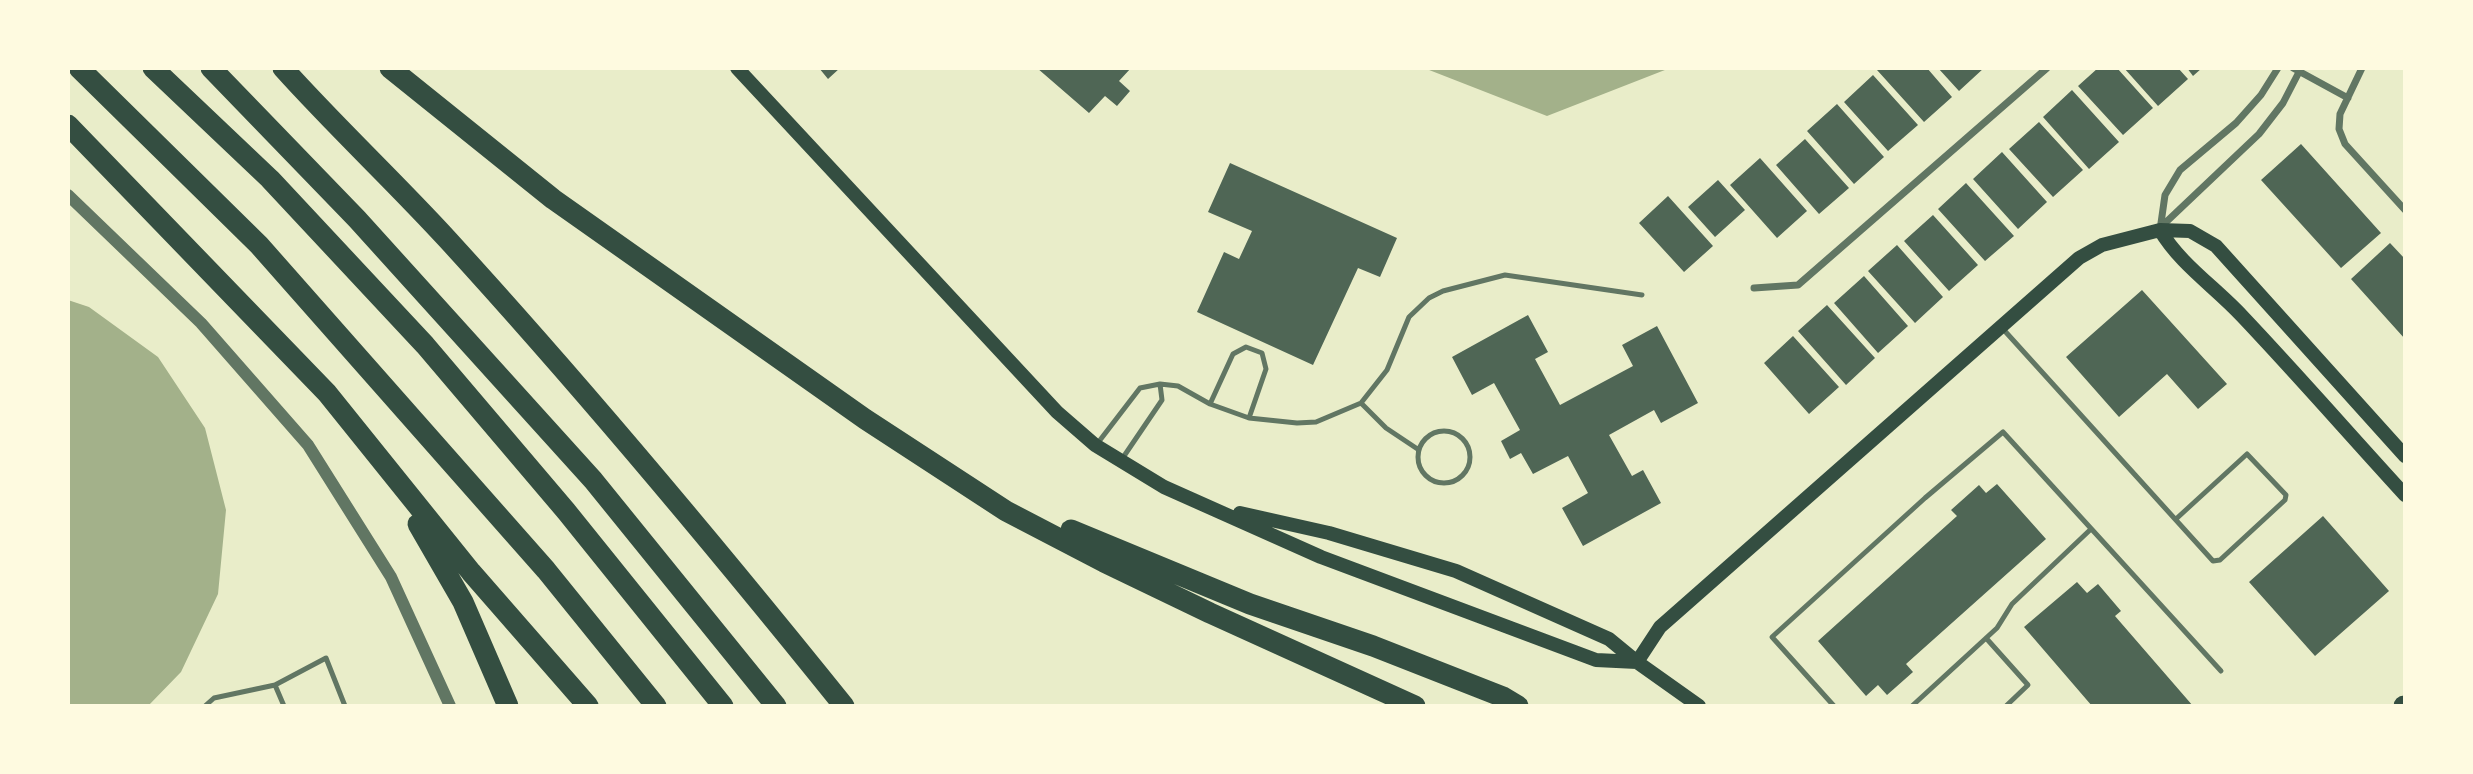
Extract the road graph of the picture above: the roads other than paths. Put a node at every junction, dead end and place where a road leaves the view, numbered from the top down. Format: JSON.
{"nodes":[{"id":1,"x":79,"y":68,"type":"edge"},
{"id":2,"x":153,"y":68,"type":"edge"},
{"id":3,"x":211,"y":68,"type":"edge"},
{"id":4,"x":283,"y":68,"type":"edge"},
{"id":5,"x":390,"y":68,"type":"edge"},
{"id":6,"x":737,"y":68,"type":"edge"},
{"id":7,"x":2047,"y":68,"type":"edge"},
{"id":8,"x":2278,"y":68,"type":"edge"},
{"id":9,"x":2362,"y":68,"type":"edge"},
{"id":10,"x":2296,"y":70,"type":"edge"},
{"id":11,"x":2348,"y":98,"type":"junction"},
{"id":12,"x":68,"y":125,"type":"edge"},
{"id":13,"x":68,"y":195,"type":"edge"},
{"id":14,"x":2405,"y":210,"type":"edge"},
{"id":15,"x":2162,"y":227,"type":"junction"},
{"id":16,"x":1754,"y":288,"type":"dead end"},
{"id":17,"x":1642,"y":295,"type":"dead end"},
{"id":18,"x":2001,"y":327,"type":"junction"},
{"id":19,"x":1160,"y":384,"type":"junction"},
{"id":20,"x":327,"y":393,"type":"junction"},
{"id":21,"x":1361,"y":403,"type":"junction"},
{"id":22,"x":1210,"y":404,"type":"junction"},
{"id":23,"x":1249,"y":418,"type":"junction"},
{"id":24,"x":1095,"y":445,"type":"junction"},
{"id":25,"x":1419,"y":450,"type":"junction"},
{"id":26,"x":2405,"y":456,"type":"edge"},
{"id":27,"x":1120,"y":462,"type":"junction"},
{"id":28,"x":934,"y":466,"type":"junction"},
{"id":29,"x":2405,"y":495,"type":"edge"},
{"id":30,"x":1211,"y":507,"type":"junction"},
{"id":31,"x":2176,"y":519,"type":"junction"},
{"id":32,"x":2091,"y":529,"type":"junction"},
{"id":33,"x":1986,"y":638,"type":"junction"},
{"id":34,"x":1637,"y":662,"type":"junction"},
{"id":35,"x":2221,"y":671,"type":"dead end"},
{"id":36,"x":275,"y":685,"type":"junction"},
{"id":37,"x":205,"y":706,"type":"edge"},
{"id":38,"x":284,"y":706,"type":"edge"},
{"id":39,"x":345,"y":706,"type":"edge"},
{"id":40,"x":450,"y":706,"type":"edge"},
{"id":41,"x":508,"y":706,"type":"edge"},
{"id":42,"x":588,"y":706,"type":"edge"},
{"id":43,"x":656,"y":706,"type":"edge"},
{"id":44,"x":723,"y":706,"type":"edge"},
{"id":45,"x":776,"y":706,"type":"edge"},
{"id":46,"x":844,"y":706,"type":"edge"},
{"id":47,"x":1415,"y":706,"type":"edge"},
{"id":48,"x":1518,"y":706,"type":"edge"},
{"id":49,"x":1699,"y":706,"type":"edge"},
{"id":50,"x":1835,"y":706,"type":"edge"},
{"id":51,"x":1912,"y":706,"type":"edge"},
{"id":52,"x":2006,"y":706,"type":"edge"}],
"edges":[{"from":1,"to":43,"type":"highway"},
{"from":2,"to":44,"type":"highway"},
{"from":3,"to":45,"type":"highway"},
{"from":4,"to":46,"type":"highway"},
{"from":5,"to":28,"type":"highway"},
{"from":6,"to":24,"type":"main road"},
{"from":7,"to":16,"type":"street"},
{"from":8,"to":15,"type":"street"},
{"from":9,"to":11,"type":"street"},
{"from":10,"to":11,"type":"street"},
{"from":10,"to":15,"type":"street"},
{"from":11,"to":14,"type":"street"},
{"from":12,"to":20,"type":"highway"},
{"from":13,"to":40,"type":"street"},
{"from":15,"to":18,"type":"main road"},
{"from":15,"to":26,"type":"main road"},
{"from":15,"to":29,"type":"main road"},
{"from":17,"to":21,"type":"lane"},
{"from":18,"to":31,"type":"lane"},
{"from":18,"to":34,"type":"main road"},
{"from":19,"to":22,"type":"lane"},
{"from":19,"to":24,"type":"lane"},
{"from":19,"to":27,"type":"lane"},
{"from":20,"to":41,"type":"highway"},
{"from":20,"to":42,"type":"highway"},
{"from":21,"to":23,"type":"lane"},
{"from":21,"to":25,"type":"lane"},
{"from":22,"to":23,"type":"lane"},
{"from":22,"to":23,"type":"lane"},
{"from":24,"to":27,"type":"main road"},
{"from":25,"to":25,"type":"lane"},
{"from":27,"to":30,"type":"main road"},
{"from":28,"to":47,"type":"highway"},
{"from":28,"to":48,"type":"highway"},
{"from":30,"to":34,"type":"main road"},
{"from":30,"to":34,"type":"main road"},
{"from":31,"to":31,"type":"lane"},
{"from":32,"to":33,"type":"lane"},
{"from":32,"to":35,"type":"lane"},
{"from":32,"to":50,"type":"lane"},
{"from":33,"to":51,"type":"lane"},
{"from":33,"to":52,"type":"lane"},
{"from":34,"to":49,"type":"main road"},
{"from":36,"to":37,"type":"lane"},
{"from":36,"to":38,"type":"lane"},
{"from":36,"to":39,"type":"lane"}]}
